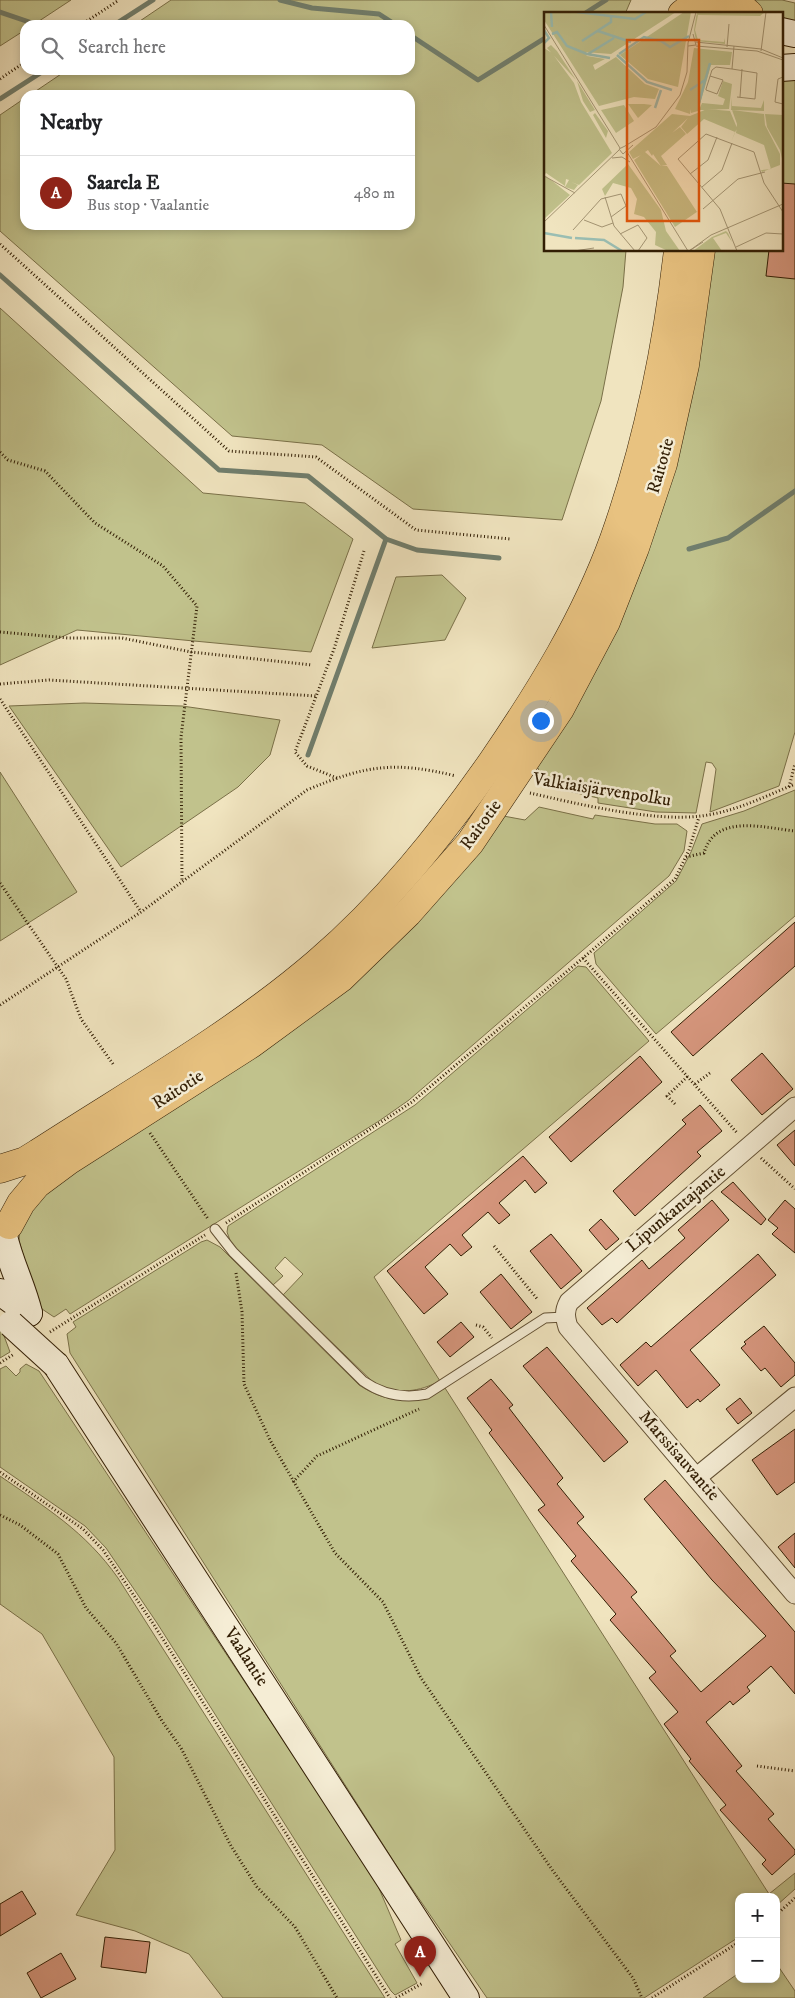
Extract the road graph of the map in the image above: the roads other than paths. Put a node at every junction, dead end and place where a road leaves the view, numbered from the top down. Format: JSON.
{"nodes":[{"id":1,"x":722,"y":0,"type":"edge"},
{"id":2,"x":742,"y":0,"type":"edge"},
{"id":3,"x":746,"y":12,"type":"edge"},
{"id":4,"x":747,"y":12,"type":"edge"},
{"id":5,"x":782,"y":31,"type":"edge"},
{"id":6,"x":795,"y":34,"type":"edge"},
{"id":7,"x":795,"y":67,"type":"edge"},
{"id":8,"x":782,"y":68,"type":"edge"},
{"id":9,"x":678,"y":251,"type":"edge"},
{"id":10,"x":701,"y":251,"type":"edge"},
{"id":11,"x":795,"y":1107,"type":"edge"},
{"id":12,"x":0,"y":1169,"type":"edge"},
{"id":13,"x":0,"y":1182,"type":"edge"},
{"id":14,"x":215,"y":1229,"type":"road end"},
{"id":15,"x":4,"y":1234,"type":"edge"},
{"id":16,"x":0,"y":1292,"type":"edge"},
{"id":17,"x":565,"y":1317,"type":"junction"},
{"id":18,"x":13,"y":1318,"type":"edge"},
{"id":19,"x":795,"y":1397,"type":"edge"},
{"id":20,"x":697,"y":1477,"type":"junction"},
{"id":21,"x":795,"y":1594,"type":"edge"},
{"id":22,"x":466,"y":1998,"type":"edge"}],
"edges":[{"from":1,"to":3,"type":"main road"},
{"from":2,"to":4,"type":"main road"},
{"from":5,"to":6,"type":"street"},
{"from":7,"to":8,"type":"street"},
{"from":9,"to":12,"type":"main road","name":"Raitotie"},
{"from":10,"to":15,"type":"main road","name":"Raitotie"},
{"from":11,"to":17,"type":"street","name":"Lipunkantajantie"},
{"from":13,"to":15,"type":"main road"},
{"from":14,"to":17,"type":"lane"},
{"from":15,"to":18,"type":"street","name":"Vaalantie"},
{"from":16,"to":18,"type":"street","name":"Vaalantie"},
{"from":17,"to":20,"type":"street","name":"Marssisauvantie"},
{"from":18,"to":22,"type":"street","name":"Vaalantie"},
{"from":19,"to":20,"type":"street"},
{"from":20,"to":21,"type":"street","name":"Marssisauvantie"}]}
